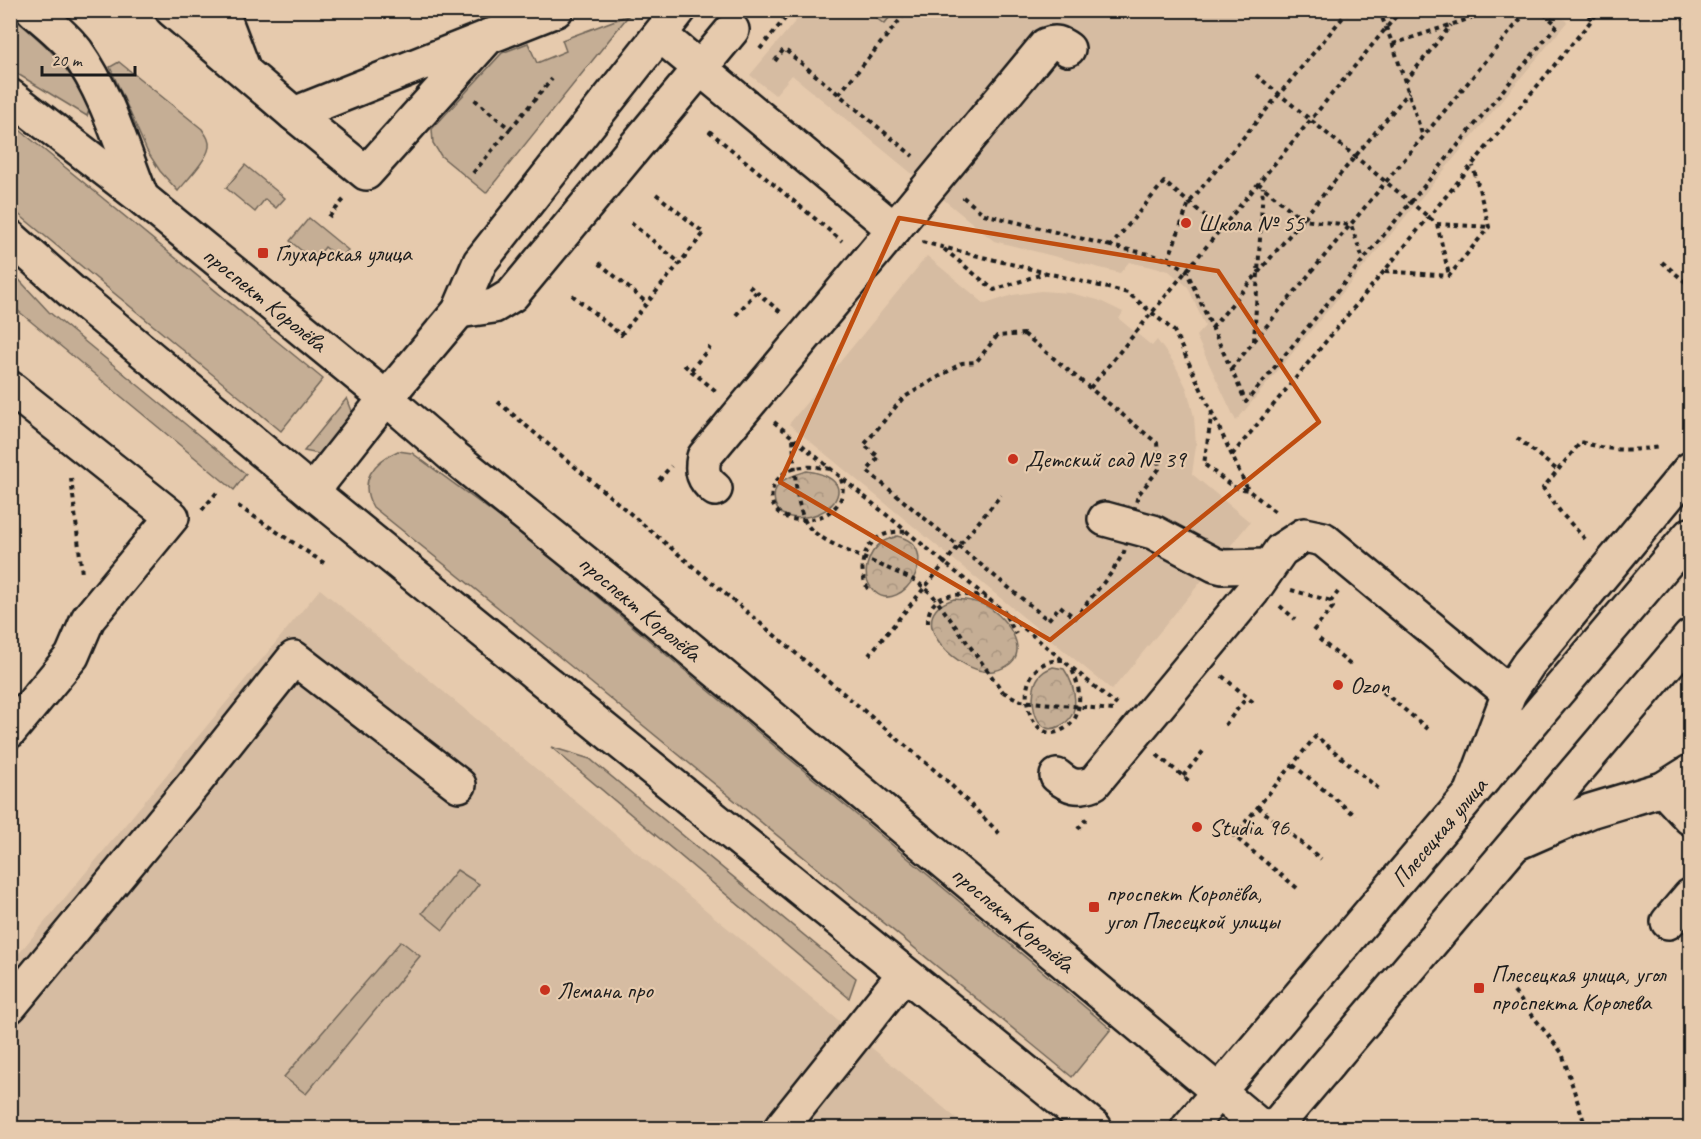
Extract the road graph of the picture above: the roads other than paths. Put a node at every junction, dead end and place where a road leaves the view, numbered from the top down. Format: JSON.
{"nodes":[{"id":1,"x":33,"y":10,"type":"edge"},
{"id":2,"x":172,"y":10,"type":"edge"},
{"id":3,"x":220,"y":10,"type":"edge"},
{"id":4,"x":556,"y":10,"type":"edge"},
{"id":5,"x":670,"y":23,"type":"edge"},
{"id":6,"x":732,"y":30,"type":"dead end"},
{"id":7,"x":489,"y":36,"type":"junction"},
{"id":8,"x":1068,"y":49,"type":"dead end"},
{"id":9,"x":700,"y":69,"type":"junction"},
{"id":10,"x":244,"y":73,"type":"junction"},
{"id":11,"x":10,"y":96,"type":"edge"},
{"id":12,"x":294,"y":114,"type":"junction"},
{"id":13,"x":142,"y":198,"type":"junction"},
{"id":14,"x":894,"y":229,"type":"junction"},
{"id":15,"x":10,"y":237,"type":"edge"},
{"id":16,"x":459,"y":311,"type":"junction"},
{"id":17,"x":10,"y":388,"type":"edge"},
{"id":18,"x":386,"y":398,"type":"junction"},
{"id":19,"x":1690,"y":469,"type":"edge"},
{"id":20,"x":715,"y":489,"type":"dead end"},
{"id":21,"x":312,"y":492,"type":"junction"},
{"id":22,"x":1118,"y":523,"type":"road end"},
{"id":23,"x":1690,"y":535,"type":"edge"},
{"id":24,"x":1279,"y":578,"type":"junction"},
{"id":25,"x":1690,"y":637,"type":"edge"},
{"id":26,"x":1509,"y":693,"type":"junction"},
{"id":27,"x":10,"y":730,"type":"edge"},
{"id":28,"x":1690,"y":772,"type":"edge"},
{"id":29,"x":1057,"y":776,"type":"dead end"},
{"id":30,"x":459,"y":785,"type":"dead end"},
{"id":31,"x":1663,"y":789,"type":"junction"},
{"id":32,"x":1471,"y":795,"type":"junction"},
{"id":33,"x":1690,"y":818,"type":"edge"},
{"id":34,"x":1516,"y":843,"type":"junction"},
{"id":35,"x":1690,"y":896,"type":"edge"},
{"id":36,"x":1668,"y":922,"type":"dead end"},
{"id":37,"x":904,"y":974,"type":"junction"},
{"id":38,"x":10,"y":1006,"type":"edge"},
{"id":39,"x":1219,"y":1092,"type":"junction"},
{"id":40,"x":780,"y":1128,"type":"edge"},
{"id":41,"x":1095,"y":1128,"type":"edge"},
{"id":42,"x":1188,"y":1128,"type":"edge"},
{"id":43,"x":1262,"y":1128,"type":"edge"},
{"id":44,"x":1274,"y":1128,"type":"edge"}],
"edges":[{"from":1,"to":13,"type":"street"},
{"from":2,"to":10,"type":"street"},
{"from":3,"to":10,"type":"street"},
{"from":4,"to":7,"type":"street"},
{"from":5,"to":9,"type":"street"},
{"from":5,"to":16,"type":"street"},
{"from":6,"to":9,"type":"street"},
{"from":7,"to":12,"type":"street"},
{"from":7,"to":12,"type":"street"},
{"from":8,"to":14,"type":"street"},
{"from":9,"to":14,"type":"street"},
{"from":9,"to":16,"type":"street"},
{"from":10,"to":12,"type":"street"},
{"from":11,"to":13,"type":"street","name":"проспект Королёва"},
{"from":13,"to":18,"type":"street","name":"проспект Королёва"},
{"from":14,"to":20,"type":"street"},
{"from":15,"to":21,"type":"street"},
{"from":16,"to":18,"type":"street"},
{"from":17,"to":27,"type":"street"},
{"from":18,"to":21,"type":"street"},
{"from":18,"to":39,"type":"street","name":"проспект Королёва"},
{"from":19,"to":26,"type":"street"},
{"from":21,"to":37,"type":"street"},
{"from":22,"to":24,"type":"street"},
{"from":23,"to":32,"type":"street","name":"Плесецкая улица"},
{"from":24,"to":26,"type":"street"},
{"from":24,"to":29,"type":"street"},
{"from":25,"to":34,"type":"street"},
{"from":26,"to":32,"type":"street"},
{"from":28,"to":31,"type":"street"},
{"from":30,"to":38,"type":"street"},
{"from":31,"to":33,"type":"street"},
{"from":31,"to":34,"type":"street"},
{"from":32,"to":39,"type":"street","name":"Плесецкая улица"},
{"from":34,"to":44,"type":"street"},
{"from":35,"to":36,"type":"street"},
{"from":37,"to":40,"type":"street"},
{"from":37,"to":41,"type":"street"},
{"from":39,"to":42,"type":"street","name":"Плесецкая улица"},
{"from":39,"to":43,"type":"street","name":"проспект Королёва"}]}
